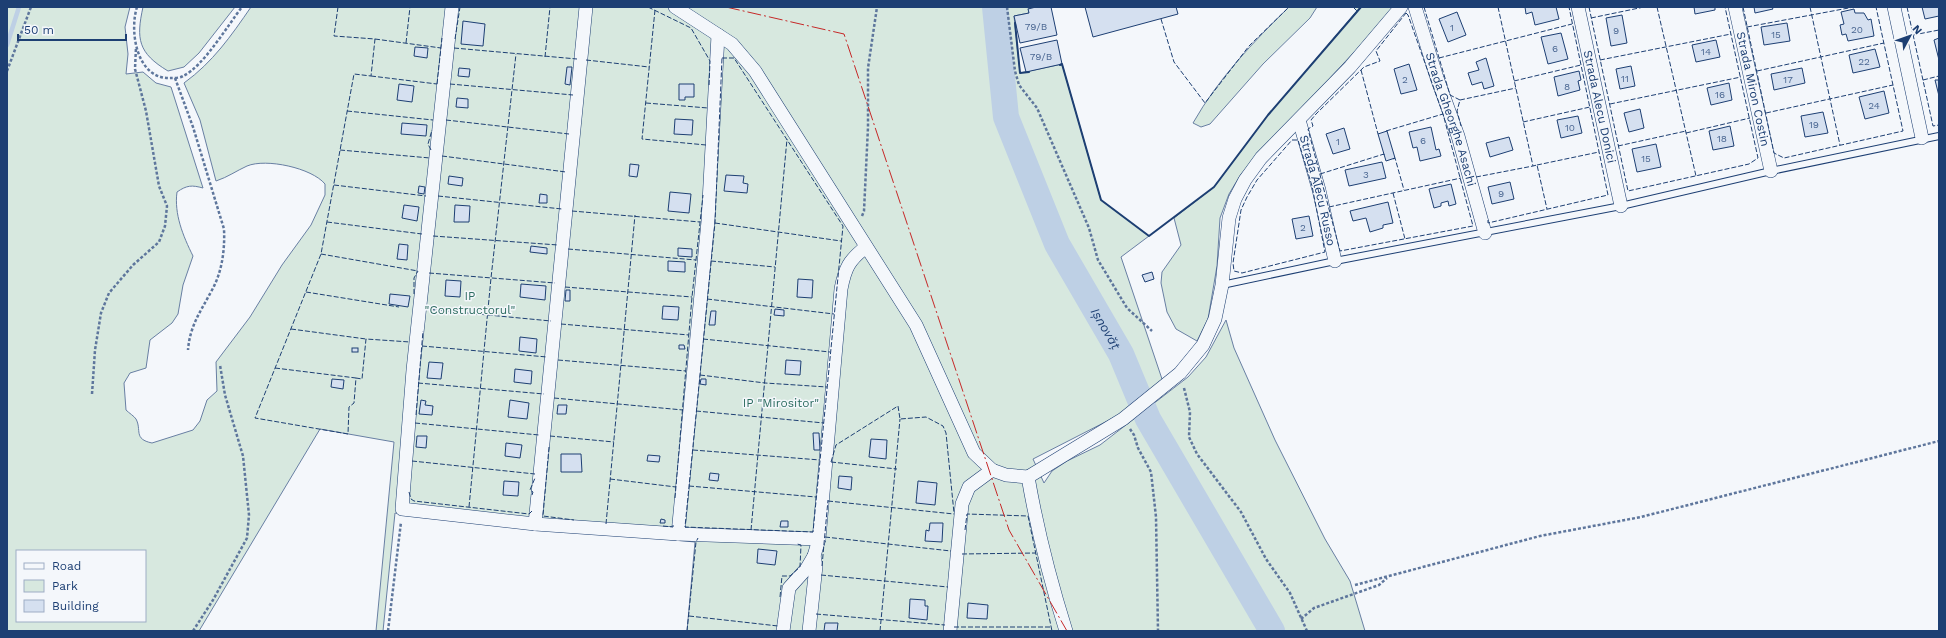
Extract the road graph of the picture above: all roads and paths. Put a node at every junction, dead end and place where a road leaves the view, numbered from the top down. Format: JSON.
{"nodes":[{"id":1,"x":31,"y":7,"type":"edge"},
{"id":2,"x":137,"y":7,"type":"edge"},
{"id":3,"x":242,"y":7,"type":"edge"},
{"id":4,"x":452,"y":7,"type":"edge"},
{"id":5,"x":586,"y":7,"type":"edge"},
{"id":6,"x":675,"y":7,"type":"edge"},
{"id":7,"x":877,"y":7,"type":"edge"},
{"id":8,"x":1007,"y":7,"type":"edge"},
{"id":9,"x":1401,"y":7,"type":"edge"},
{"id":10,"x":1415,"y":7,"type":"edge"},
{"id":11,"x":1578,"y":7,"type":"edge"},
{"id":12,"x":1735,"y":7,"type":"edge"},
{"id":13,"x":1894,"y":7,"type":"edge"},
{"id":14,"x":718,"y":35,"type":"junction"},
{"id":15,"x":136,"y":47,"type":"junction"},
{"id":16,"x":7,"y":71,"type":"edge"},
{"id":17,"x":174,"y":78,"type":"junction"},
{"id":18,"x":1299,"y":120,"type":"junction"},
{"id":19,"x":1939,"y":136,"type":"edge"},
{"id":20,"x":1922,"y":138,"type":"junction"},
{"id":21,"x":1770,"y":171,"type":"junction"},
{"id":22,"x":1621,"y":206,"type":"junction"},
{"id":23,"x":855,"y":228,"type":"junction"},
{"id":24,"x":1485,"y":233,"type":"junction"},
{"id":25,"x":866,"y":247,"type":"junction"},
{"id":26,"x":1335,"y":261,"type":"junction"},
{"id":27,"x":1222,"y":285,"type":"junction"},
{"id":28,"x":1152,"y":331,"type":"dead end"},
{"id":29,"x":188,"y":350,"type":"dead end"},
{"id":30,"x":220,"y":365,"type":"dead end"},
{"id":31,"x":1180,"y":374,"type":"junction"},
{"id":32,"x":92,"y":394,"type":"dead end"},
{"id":33,"x":1123,"y":419,"type":"junction"},
{"id":34,"x":1939,"y":441,"type":"edge"},
{"id":35,"x":992,"y":470,"type":"junction"},
{"id":36,"x":1028,"y":477,"type":"junction"},
{"id":37,"x":402,"y":509,"type":"junction"},
{"id":38,"x":535,"y":524,"type":"junction"},
{"id":39,"x":678,"y":534,"type":"junction"},
{"id":40,"x":818,"y":539,"type":"junction"},
{"id":41,"x":814,"y":556,"type":"junction"},
{"id":42,"x":1389,"y":576,"type":"junction"},
{"id":43,"x":1355,"y":585,"type":"dead end"},
{"id":44,"x":1301,"y":619,"type":"junction"},
{"id":45,"x":193,"y":631,"type":"edge"},
{"id":46,"x":388,"y":631,"type":"edge"},
{"id":47,"x":783,"y":631,"type":"edge"},
{"id":48,"x":809,"y":631,"type":"edge"},
{"id":49,"x":950,"y":631,"type":"edge"},
{"id":50,"x":1066,"y":631,"type":"edge"},
{"id":51,"x":1158,"y":631,"type":"edge"},
{"id":52,"x":1307,"y":631,"type":"edge"}],
"edges":[{"from":1,"to":16,"type":"path"},
{"from":2,"to":15,"type":"path"},
{"from":3,"to":17,"type":"path"},
{"from":4,"to":37,"type":"street"},
{"from":5,"to":38,"type":"street"},
{"from":6,"to":14,"type":"street"},
{"from":7,"to":23,"type":"path"},
{"from":8,"to":28,"type":"path"},
{"from":9,"to":18,"type":"street"},
{"from":10,"to":24,"type":"street","name":"Strada Gheorghe Asachi"},
{"from":11,"to":22,"type":"street","name":"Strada Alecu Donici"},
{"from":12,"to":21,"type":"street","name":"Strada Miron Costin"},
{"from":13,"to":20,"type":"street"},
{"from":14,"to":23,"type":"street"},
{"from":14,"to":39,"type":"street"},
{"from":15,"to":17,"type":"path"},
{"from":15,"to":32,"type":"path"},
{"from":17,"to":29,"type":"path"},
{"from":18,"to":26,"type":"street","name":"Strada Alecu Russo"},
{"from":18,"to":27,"type":"street"},
{"from":19,"to":20,"type":"lane"},
{"from":20,"to":21,"type":"lane"},
{"from":21,"to":22,"type":"lane"},
{"from":22,"to":24,"type":"lane"},
{"from":23,"to":25,"type":"street"},
{"from":24,"to":26,"type":"lane"},
{"from":25,"to":35,"type":"street"},
{"from":25,"to":40,"type":"street"},
{"from":26,"to":27,"type":"lane"},
{"from":27,"to":31,"type":"street"},
{"from":30,"to":45,"type":"path"},
{"from":31,"to":33,"type":"street"},
{"from":31,"to":44,"type":"path"},
{"from":33,"to":36,"type":"street"},
{"from":33,"to":51,"type":"path"},
{"from":34,"to":42,"type":"path"},
{"from":35,"to":36,"type":"street"},
{"from":35,"to":49,"type":"street"},
{"from":36,"to":50,"type":"street"},
{"from":37,"to":38,"type":"street"},
{"from":37,"to":46,"type":"path"},
{"from":38,"to":39,"type":"street"},
{"from":39,"to":40,"type":"street"},
{"from":40,"to":41,"type":"street"},
{"from":41,"to":47,"type":"street"},
{"from":41,"to":48,"type":"street"},
{"from":42,"to":43,"type":"path"},
{"from":42,"to":44,"type":"path"},
{"from":44,"to":52,"type":"path"}]}
